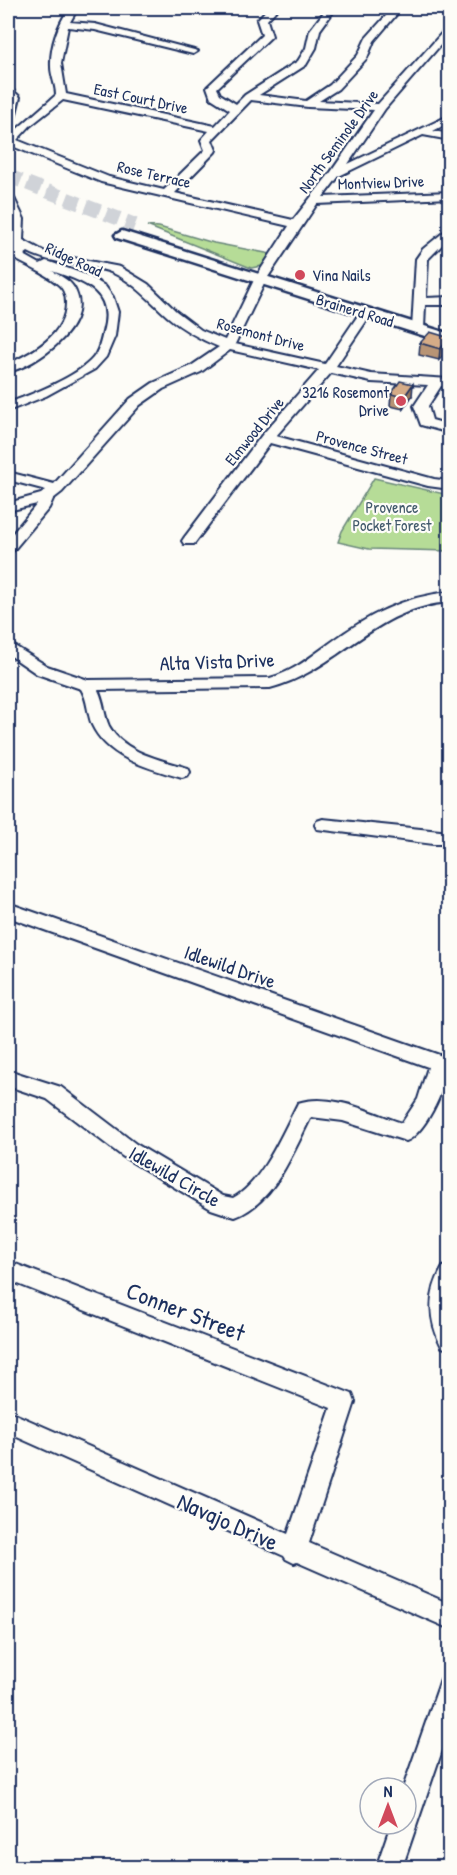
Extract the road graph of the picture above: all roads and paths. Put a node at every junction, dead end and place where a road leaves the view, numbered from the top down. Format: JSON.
{"nodes":[{"id":1,"x":73,"y":8,"type":"edge"},
{"id":2,"x":273,"y":8,"type":"edge"},
{"id":3,"x":332,"y":8,"type":"edge"},
{"id":4,"x":398,"y":8,"type":"edge"},
{"id":5,"x":65,"y":24,"type":"junction"},
{"id":6,"x":450,"y":27,"type":"edge"},
{"id":7,"x":193,"y":51,"type":"dead end"},
{"id":8,"x":8,"y":89,"type":"edge"},
{"id":9,"x":61,"y":96,"type":"junction"},
{"id":10,"x":249,"y":97,"type":"junction"},
{"id":11,"x":308,"y":104,"type":"junction"},
{"id":12,"x":381,"y":106,"type":"junction"},
{"id":13,"x":236,"y":109,"type":"junction"},
{"id":14,"x":450,"y":118,"type":"edge"},
{"id":15,"x":8,"y":126,"type":"edge"},
{"id":16,"x":216,"y":129,"type":"junction"},
{"id":17,"x":423,"y":132,"type":"junction"},
{"id":18,"x":450,"y":137,"type":"edge"},
{"id":19,"x":8,"y":142,"type":"edge"},
{"id":20,"x":335,"y":174,"type":"junction"},
{"id":21,"x":167,"y":195,"type":"junction"},
{"id":22,"x":449,"y":198,"type":"edge"},
{"id":23,"x":314,"y":201,"type":"junction"},
{"id":24,"x":9,"y":202,"type":"edge"},
{"id":25,"x":8,"y":220,"type":"edge"},
{"id":26,"x":296,"y":224,"type":"junction"},
{"id":27,"x":135,"y":225,"type":"tunnel mouth"},
{"id":28,"x":450,"y":230,"type":"edge"},
{"id":29,"x":122,"y":235,"type":"tunnel mouth"},
{"id":30,"x":13,"y":245,"type":"edge"},
{"id":31,"x":8,"y":261,"type":"edge"},
{"id":32,"x":260,"y":280,"type":"junction"},
{"id":33,"x":450,"y":301,"type":"edge"},
{"id":34,"x":421,"y":302,"type":"junction"},
{"id":35,"x":365,"y":314,"type":"junction"},
{"id":36,"x":418,"y":329,"type":"junction"},
{"id":37,"x":450,"y":339,"type":"edge"},
{"id":38,"x":228,"y":346,"type":"junction"},
{"id":39,"x":8,"y":359,"type":"edge"},
{"id":40,"x":8,"y":368,"type":"edge"},
{"id":41,"x":328,"y":368,"type":"junction"},
{"id":42,"x":443,"y":382,"type":"edge"},
{"id":43,"x":8,"y":407,"type":"edge"},
{"id":44,"x":450,"y":429,"type":"edge"},
{"id":45,"x":267,"y":438,"type":"junction"},
{"id":46,"x":8,"y":476,"type":"edge"},
{"id":47,"x":450,"y":485,"type":"edge"},
{"id":48,"x":51,"y":493,"type":"junction"},
{"id":49,"x":8,"y":507,"type":"edge"},
{"id":50,"x":189,"y":541,"type":"dead end"},
{"id":51,"x":8,"y":549,"type":"edge"},
{"id":52,"x":450,"y":597,"type":"edge"},
{"id":53,"x":8,"y":646,"type":"edge"},
{"id":54,"x":87,"y":685,"type":"junction"},
{"id":55,"x":182,"y":771,"type":"dead end"},
{"id":56,"x":323,"y":825,"type":"dead end"},
{"id":57,"x":450,"y":838,"type":"edge"},
{"id":58,"x":8,"y":910,"type":"edge"},
{"id":59,"x":438,"y":1063,"type":"joint"},
{"id":60,"x":8,"y":1078,"type":"edge"},
{"id":61,"x":8,"y":1271,"type":"edge"},
{"id":62,"x":450,"y":1274,"type":"edge"},
{"id":63,"x":450,"y":1340,"type":"edge"},
{"id":64,"x":8,"y":1422,"type":"edge"},
{"id":65,"x":294,"y":1551,"type":"junction"},
{"id":66,"x":450,"y":1617,"type":"edge"},
{"id":67,"x":450,"y":1688,"type":"edge"},
{"id":68,"x":418,"y":1783,"type":"edge"},
{"id":69,"x":400,"y":1836,"type":"edge"},
{"id":70,"x":389,"y":1868,"type":"edge"}],
"edges":[{"from":1,"to":5,"type":"street"},
{"from":2,"to":13,"type":"street"},
{"from":3,"to":10,"type":"street"},
{"from":4,"to":11,"type":"street"},
{"from":5,"to":7,"type":"street"},
{"from":5,"to":9,"type":"street"},
{"from":6,"to":12,"type":"street","name":"North Seminole Drive"},
{"from":8,"to":15,"type":"street"},
{"from":9,"to":16,"type":"street","name":"East Court Drive"},
{"from":9,"to":19,"type":"street"},
{"from":10,"to":11,"type":"street"},
{"from":10,"to":13,"type":"street"},
{"from":11,"to":12,"type":"street"},
{"from":12,"to":20,"type":"street","name":"North Seminole Drive"},
{"from":13,"to":16,"type":"street"},
{"from":14,"to":17,"type":"street"},
{"from":16,"to":21,"type":"street"},
{"from":17,"to":18,"type":"street"},
{"from":17,"to":20,"type":"street"},
{"from":19,"to":21,"type":"street","name":"Rose Terrace"},
{"from":20,"to":23,"type":"street","name":"North Seminole Drive"},
{"from":21,"to":26,"type":"street","name":"Rose Terrace"},
{"from":22,"to":23,"type":"street","name":"Montview Drive"},
{"from":23,"to":26,"type":"street","name":"North Seminole Drive"},
{"from":24,"to":25,"type":"street"},
{"from":24,"to":30,"type":"street","name":"Ridge Road"},
{"from":26,"to":32,"type":"street","name":"North Seminole Drive"},
{"from":27,"to":32,"type":"main road","name":"Brainerd Road"},
{"from":28,"to":34,"type":"street"},
{"from":29,"to":32,"type":"main road","name":"Brainerd Road"},
{"from":30,"to":38,"type":"street","name":"Rosemont Drive"},
{"from":30,"to":40,"type":"street"},
{"from":30,"to":43,"type":"street","name":"Ridge Road"},
{"from":31,"to":39,"type":"street"},
{"from":32,"to":35,"type":"main road","name":"Brainerd Road"},
{"from":32,"to":38,"type":"street","name":"North Seminole Drive"},
{"from":33,"to":34,"type":"street"},
{"from":34,"to":36,"type":"street"},
{"from":35,"to":36,"type":"main road","name":"Brainerd Road"},
{"from":35,"to":41,"type":"street","name":"Elmwood Drive"},
{"from":36,"to":37,"type":"main road","name":"Brainerd Road"},
{"from":38,"to":41,"type":"street","name":"Rosemont Drive"},
{"from":38,"to":48,"type":"street"},
{"from":41,"to":42,"type":"street","name":"Rosemont Drive"},
{"from":41,"to":45,"type":"street","name":"Elmwood Drive"},
{"from":42,"to":44,"type":"street"},
{"from":45,"to":47,"type":"street","name":"Provence Street"},
{"from":45,"to":50,"type":"street","name":"Elmwood Drive"},
{"from":46,"to":48,"type":"street"},
{"from":48,"to":49,"type":"street"},
{"from":48,"to":51,"type":"street"},
{"from":52,"to":54,"type":"street","name":"Alta Vista Drive"},
{"from":53,"to":54,"type":"street","name":"Alta Vista Drive"},
{"from":54,"to":55,"type":"street"},
{"from":56,"to":57,"type":"street"},
{"from":58,"to":59,"type":"street","name":"Idlewild Drive"},
{"from":59,"to":60,"type":"street","name":"Idlewild Circle"},
{"from":61,"to":65,"type":"street","name":"Conner Street"},
{"from":62,"to":63,"type":"street"},
{"from":64,"to":65,"type":"street","name":"Navajo Drive"},
{"from":65,"to":66,"type":"street","name":"Navajo Drive"},
{"from":67,"to":68,"type":"street"},
{"from":69,"to":70,"type":"street"}]}
